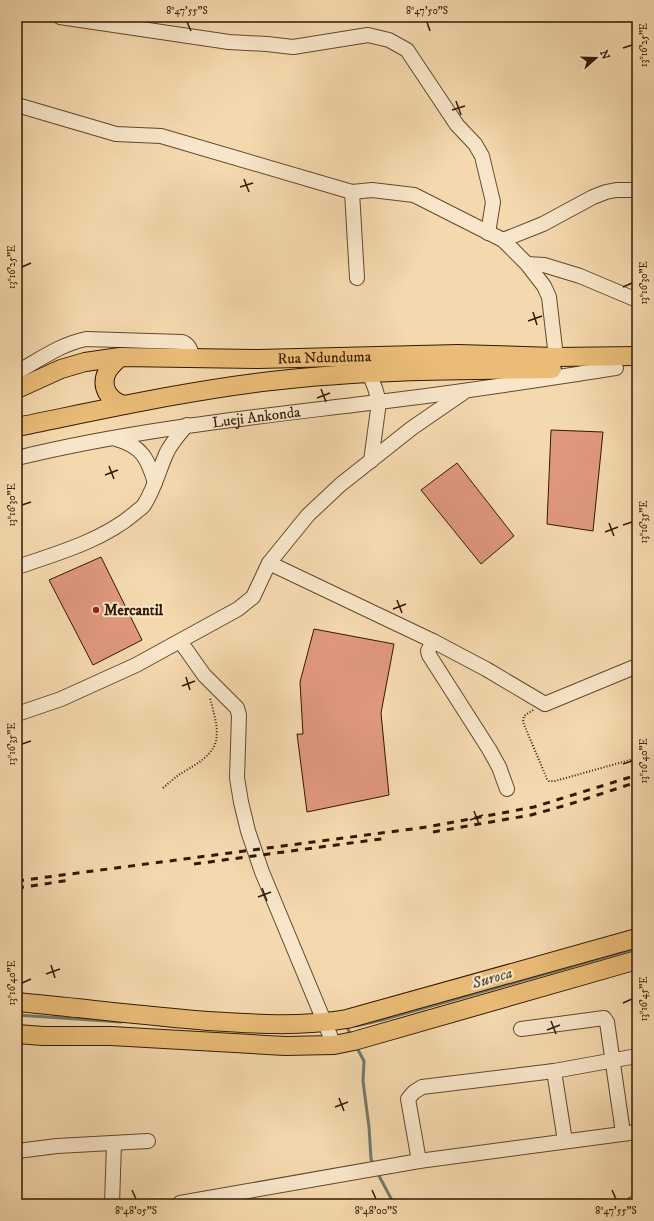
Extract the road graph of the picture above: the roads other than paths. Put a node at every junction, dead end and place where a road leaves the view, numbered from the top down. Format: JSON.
{"nodes":[{"id":1,"x":60,"y":17,"type":"edge"},
{"id":2,"x":17,"y":105,"type":"edge"},
{"id":3,"x":637,"y":190,"type":"edge"},
{"id":4,"x":352,"y":192,"type":"junction"},
{"id":5,"x":488,"y":233,"type":"junction"},
{"id":6,"x":503,"y":240,"type":"junction"},
{"id":7,"x":527,"y":264,"type":"junction"},
{"id":8,"x":357,"y":278,"type":"dead end"},
{"id":9,"x":637,"y":300,"type":"edge"},
{"id":10,"x":637,"y":356,"type":"edge"},
{"id":11,"x":120,"y":357,"type":"junction"},
{"id":12,"x":192,"y":357,"type":"junction"},
{"id":13,"x":556,"y":357,"type":"junction"},
{"id":14,"x":637,"y":367,"type":"edge"},
{"id":15,"x":616,"y":368,"type":"junction"},
{"id":16,"x":17,"y":372,"type":"edge"},
{"id":17,"x":369,"y":373,"type":"junction"},
{"id":18,"x":17,"y":389,"type":"edge"},
{"id":19,"x":465,"y":392,"type":"junction"},
{"id":20,"x":379,"y":402,"type":"junction"},
{"id":21,"x":124,"y":405,"type":"junction"},
{"id":22,"x":187,"y":425,"type":"junction"},
{"id":23,"x":17,"y":427,"type":"edge"},
{"id":24,"x":113,"y":438,"type":"junction"},
{"id":25,"x":17,"y":458,"type":"edge"},
{"id":26,"x":371,"y":461,"type":"junction"},
{"id":27,"x":155,"y":483,"type":"junction"},
{"id":28,"x":269,"y":563,"type":"junction"},
{"id":29,"x":17,"y":567,"type":"edge"},
{"id":30,"x":180,"y":641,"type":"junction"},
{"id":31,"x":433,"y":641,"type":"junction"},
{"id":32,"x":637,"y":666,"type":"edge"},
{"id":33,"x":17,"y":714,"type":"edge"},
{"id":34,"x":507,"y":789,"type":"dead end"},
{"id":35,"x":637,"y":938,"type":"edge"},
{"id":36,"x":637,"y":960,"type":"edge"},
{"id":37,"x":17,"y":1002,"type":"edge"},
{"id":38,"x":326,"y":1023,"type":"junction"},
{"id":39,"x":521,"y":1029,"type":"dead end"},
{"id":40,"x":17,"y":1034,"type":"edge"},
{"id":41,"x":334,"y":1045,"type":"junction"},
{"id":42,"x":637,"y":1056,"type":"edge"},
{"id":43,"x":612,"y":1060,"type":"junction"},
{"id":44,"x":554,"y":1071,"type":"junction"},
{"id":45,"x":637,"y":1132,"type":"edge"},
{"id":46,"x":623,"y":1133,"type":"junction"},
{"id":47,"x":148,"y":1140,"type":"dead end"},
{"id":48,"x":565,"y":1141,"type":"junction"},
{"id":49,"x":114,"y":1143,"type":"junction"},
{"id":50,"x":17,"y":1151,"type":"edge"},
{"id":51,"x":419,"y":1161,"type":"junction"},
{"id":52,"x":180,"y":1203,"type":"dead end"},
{"id":53,"x":112,"y":1204,"type":"edge"},
{"id":54,"x":633,"y":1204,"type":"edge"},
{"id":55,"x":637,"y":1204,"type":"edge"}],
"edges":[{"from":1,"to":5,"type":"street"},
{"from":2,"to":4,"type":"street"},
{"from":3,"to":6,"type":"street"},
{"from":4,"to":5,"type":"street"},
{"from":4,"to":8,"type":"street"},
{"from":5,"to":6,"type":"street"},
{"from":6,"to":7,"type":"street"},
{"from":7,"to":9,"type":"street"},
{"from":7,"to":13,"type":"street"},
{"from":10,"to":13,"type":"main road","name":"Rua Ndunduma"},
{"from":11,"to":12,"type":"main road","name":"Rua Ndunduma"},
{"from":11,"to":18,"type":"main road","name":"Rua Ndunduma"},
{"from":11,"to":21,"type":"main road"},
{"from":12,"to":13,"type":"main road","name":"Rua Ndunduma"},
{"from":12,"to":16,"type":"street"},
{"from":14,"to":15,"type":"main road","name":"Rua Ndunduma"},
{"from":15,"to":17,"type":"main road","name":"Rua Ndunduma"},
{"from":15,"to":19,"type":"street","name":"Lueji Ankonda"},
{"from":17,"to":20,"type":"street"},
{"from":17,"to":21,"type":"main road","name":"Rua Ndunduma"},
{"from":19,"to":20,"type":"street","name":"Lueji Ankonda"},
{"from":19,"to":26,"type":"street"},
{"from":20,"to":22,"type":"street","name":"Lueji Ankonda"},
{"from":20,"to":26,"type":"street"},
{"from":21,"to":23,"type":"main road"},
{"from":22,"to":24,"type":"street","name":"Lueji Ankonda"},
{"from":22,"to":27,"type":"street"},
{"from":24,"to":25,"type":"street","name":"Lueji Ankonda"},
{"from":24,"to":27,"type":"street"},
{"from":26,"to":28,"type":"street"},
{"from":27,"to":29,"type":"street"},
{"from":28,"to":30,"type":"street"},
{"from":28,"to":31,"type":"street"},
{"from":30,"to":33,"type":"street"},
{"from":30,"to":38,"type":"street"},
{"from":31,"to":32,"type":"street"},
{"from":31,"to":34,"type":"street"},
{"from":35,"to":38,"type":"main road"},
{"from":36,"to":41,"type":"main road"},
{"from":37,"to":38,"type":"main road"},
{"from":38,"to":41,"type":"street"},
{"from":39,"to":43,"type":"street"},
{"from":40,"to":41,"type":"main road"},
{"from":42,"to":43,"type":"street"},
{"from":43,"to":44,"type":"street"},
{"from":43,"to":46,"type":"street"},
{"from":44,"to":48,"type":"street"},
{"from":44,"to":51,"type":"street"},
{"from":45,"to":46,"type":"street"},
{"from":46,"to":48,"type":"street"},
{"from":47,"to":49,"type":"street"},
{"from":48,"to":51,"type":"street"},
{"from":49,"to":50,"type":"street"},
{"from":49,"to":53,"type":"street"},
{"from":51,"to":52,"type":"street"},
{"from":54,"to":55,"type":"street"}]}
